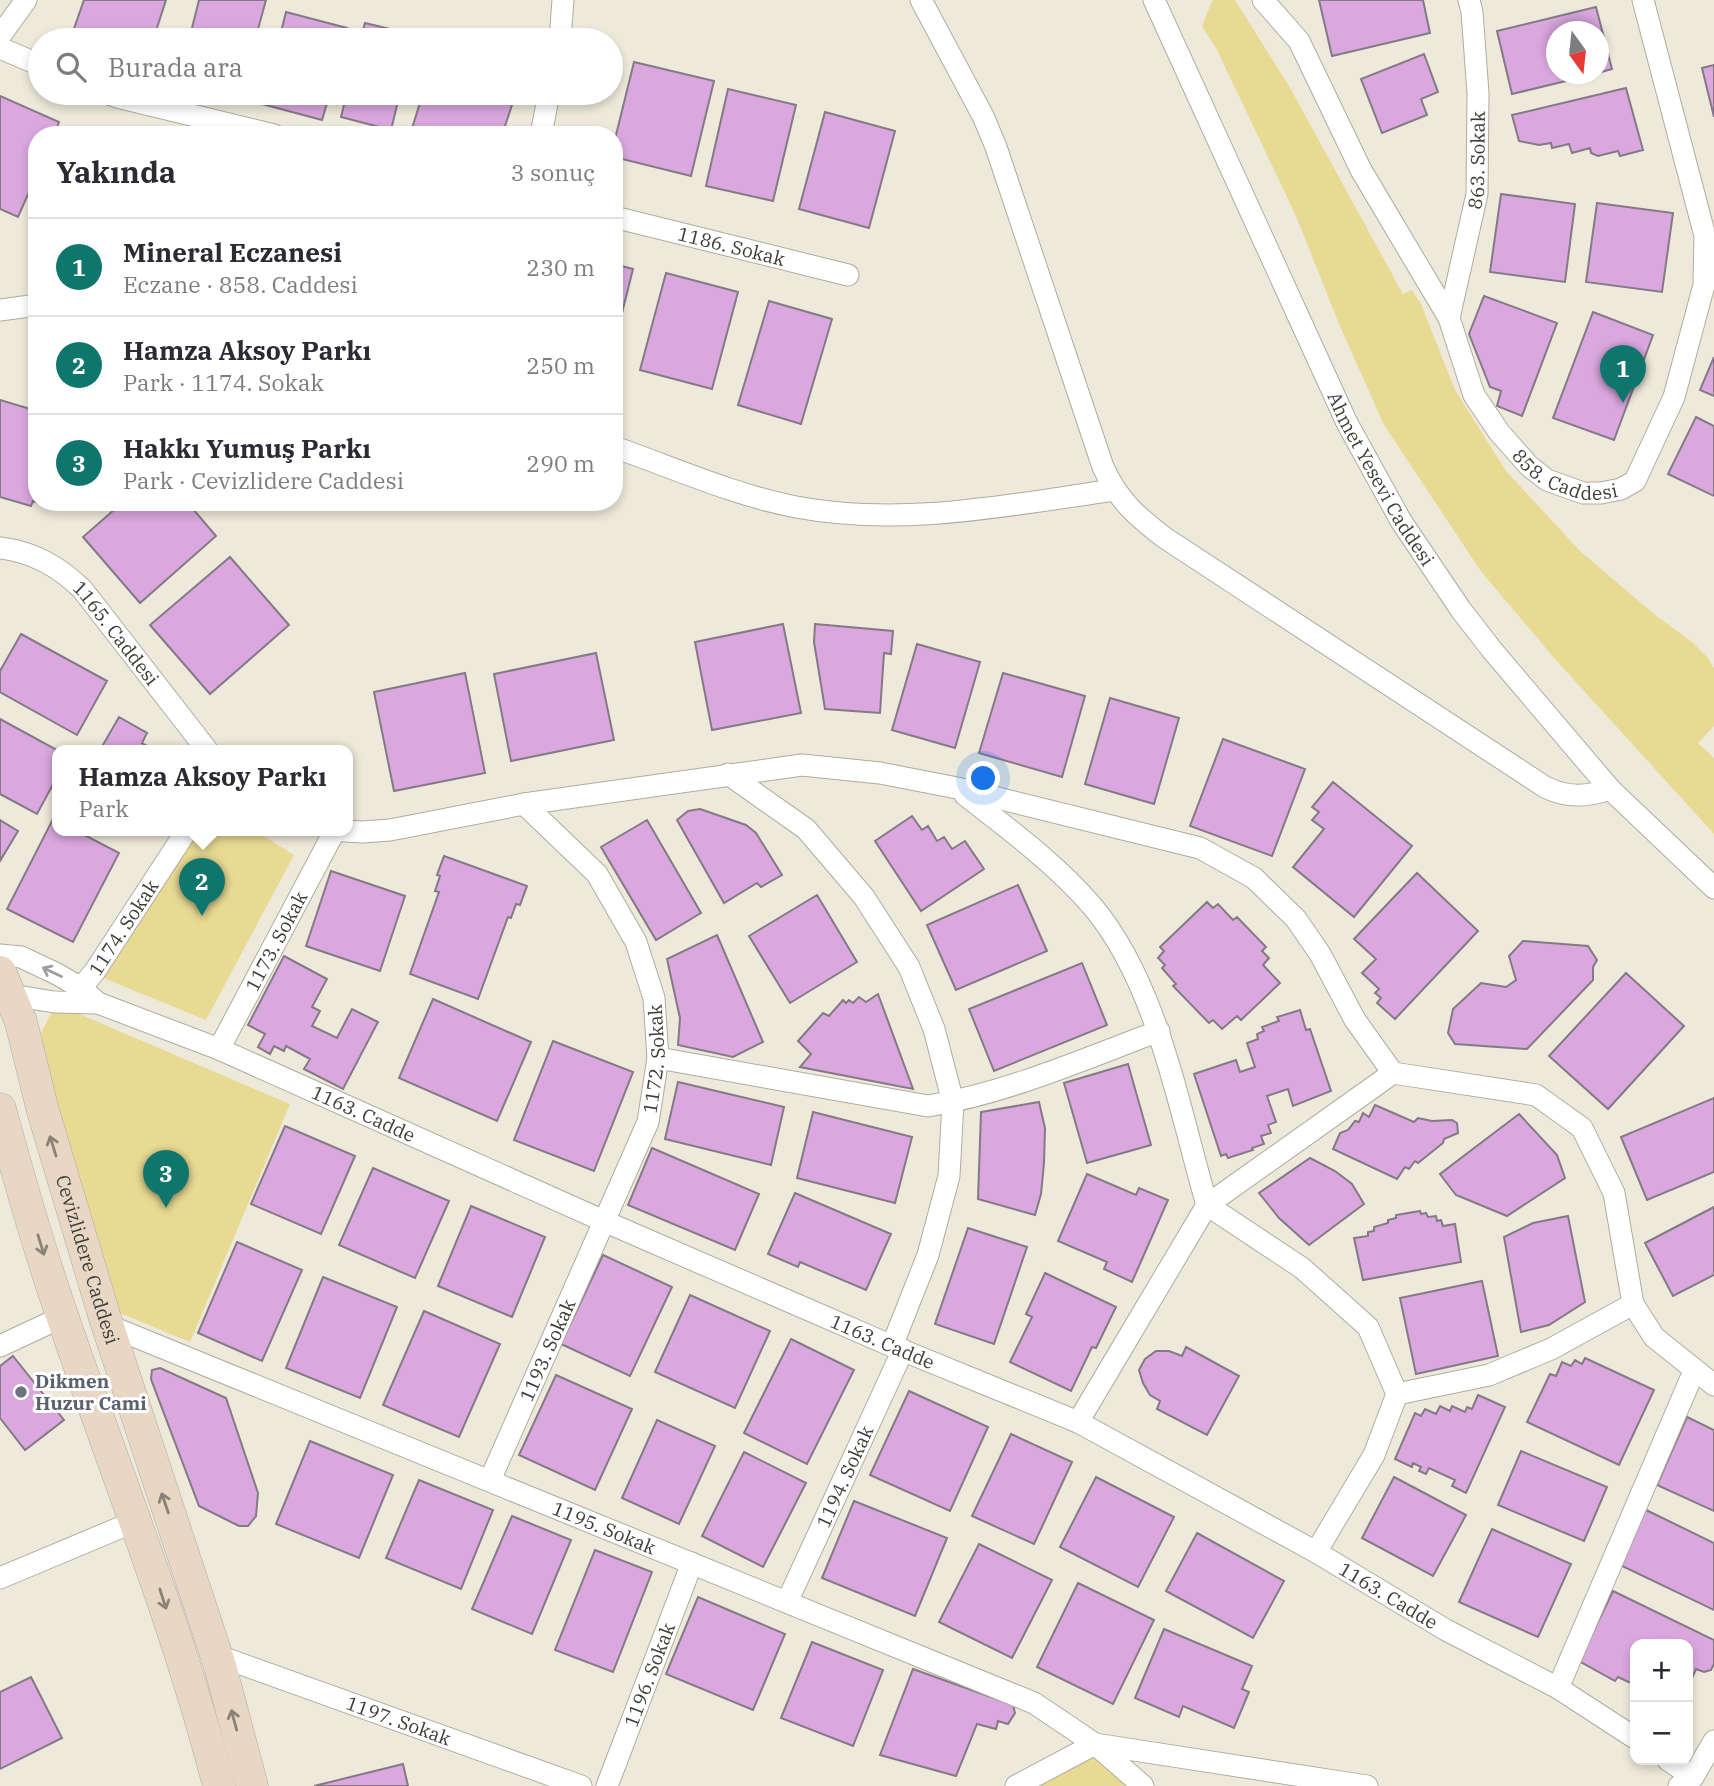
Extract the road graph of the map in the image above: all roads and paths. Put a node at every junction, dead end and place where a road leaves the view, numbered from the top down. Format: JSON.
{"nodes":[{"id":1,"x":26,"y":0,"type":"edge"},
{"id":2,"x":563,"y":0,"type":"edge"},
{"id":3,"x":921,"y":0,"type":"edge"},
{"id":4,"x":1154,"y":0,"type":"edge"},
{"id":5,"x":1263,"y":0,"type":"edge"},
{"id":6,"x":1469,"y":0,"type":"edge"},
{"id":7,"x":1643,"y":0,"type":"edge"},
{"id":8,"x":561,"y":28,"type":"edge"},
{"id":9,"x":0,"y":36,"type":"edge"},
{"id":10,"x":0,"y":48,"type":"edge"},
{"id":11,"x":28,"y":60,"type":"edge"},
{"id":12,"x":154,"y":105,"type":"edge"},
{"id":13,"x":547,"y":105,"type":"edge"},
{"id":14,"x":238,"y":126,"type":"edge"},
{"id":15,"x":543,"y":126,"type":"edge"},
{"id":16,"x":623,"y":219,"type":"edge"},
{"id":17,"x":848,"y":275,"type":"dead end"},
{"id":18,"x":28,"y":307,"type":"edge"},
{"id":19,"x":0,"y":310,"type":"edge"},
{"id":20,"x":1450,"y":318,"type":"junction"},
{"id":21,"x":623,"y":450,"type":"edge"},
{"id":22,"x":1114,"y":490,"type":"junction"},
{"id":23,"x":0,"y":548,"type":"edge"},
{"id":24,"x":203,"y":745,"type":"edge"},
{"id":25,"x":728,"y":774,"type":"junction"},
{"id":26,"x":957,"y":788,"type":"junction"},
{"id":27,"x":1610,"y":789,"type":"junction"},
{"id":28,"x":524,"y":804,"type":"junction"},
{"id":29,"x":353,"y":831,"type":"edge"},
{"id":30,"x":183,"y":836,"type":"edge"},
{"id":31,"x":329,"y":836,"type":"edge"},
{"id":32,"x":1714,"y":888,"type":"edge"},
{"id":33,"x":0,"y":955,"type":"edge"},
{"id":34,"x":4,"y":988,"type":"edge"},
{"id":35,"x":81,"y":988,"type":"junction"},
{"id":36,"x":98,"y":1003,"type":"junction"},
{"id":37,"x":1159,"y":1031,"type":"junction"},
{"id":38,"x":219,"y":1049,"type":"junction"},
{"id":39,"x":658,"y":1058,"type":"junction"},
{"id":40,"x":1393,"y":1073,"type":"junction"},
{"id":41,"x":953,"y":1102,"type":"junction"},
{"id":42,"x":2,"y":1125,"type":"edge"},
{"id":43,"x":1207,"y":1205,"type":"junction"},
{"id":44,"x":606,"y":1222,"type":"junction"},
{"id":45,"x":1633,"y":1304,"type":"junction"},
{"id":46,"x":62,"y":1317,"type":"junction"},
{"id":47,"x":107,"y":1325,"type":"junction"},
{"id":48,"x":0,"y":1346,"type":"edge"},
{"id":49,"x":897,"y":1348,"type":"junction"},
{"id":50,"x":1694,"y":1371,"type":"junction"},
{"id":51,"x":1714,"y":1385,"type":"edge"},
{"id":52,"x":1397,"y":1394,"type":"junction"},
{"id":53,"x":1078,"y":1422,"type":"junction"},
{"id":54,"x":490,"y":1480,"type":"junction"},
{"id":55,"x":136,"y":1521,"type":"junction"},
{"id":56,"x":1316,"y":1552,"type":"junction"},
{"id":57,"x":692,"y":1563,"type":"junction"},
{"id":58,"x":0,"y":1578,"type":"edge"},
{"id":59,"x":787,"y":1602,"type":"junction"},
{"id":60,"x":178,"y":1642,"type":"junction"},
{"id":61,"x":216,"y":1655,"type":"junction"},
{"id":62,"x":1558,"y":1688,"type":"junction"},
{"id":63,"x":1630,"y":1735,"type":"edge"},
{"id":64,"x":1714,"y":1741,"type":"edge"},
{"id":65,"x":1095,"y":1745,"type":"junction"},
{"id":66,"x":1672,"y":1765,"type":"edge"},
{"id":67,"x":1686,"y":1781,"type":"edge"},
{"id":68,"x":219,"y":1786,"type":"edge"},
{"id":69,"x":252,"y":1786,"type":"edge"},
{"id":70,"x":581,"y":1786,"type":"edge"},
{"id":71,"x":607,"y":1786,"type":"edge"},
{"id":72,"x":1016,"y":1786,"type":"edge"},
{"id":73,"x":1143,"y":1786,"type":"edge"},
{"id":74,"x":1367,"y":1786,"type":"edge"}],
"edges":[{"from":1,"to":9,"type":"street"},
{"from":2,"to":8,"type":"street"},
{"from":3,"to":22,"type":"street"},
{"from":4,"to":27,"type":"street","name":"Ahmet Yesevi Caddesi"},
{"from":5,"to":20,"type":"street","name":"858. Caddesi"},
{"from":6,"to":20,"type":"street","name":"863. Sokak"},
{"from":7,"to":20,"type":"street","name":"858. Caddesi"},
{"from":10,"to":11,"type":"street"},
{"from":12,"to":14,"type":"street"},
{"from":13,"to":15,"type":"street"},
{"from":16,"to":17,"type":"street","name":"1186. Sokak"},
{"from":18,"to":19,"type":"street"},
{"from":21,"to":22,"type":"street"},
{"from":22,"to":27,"type":"street"},
{"from":23,"to":24,"type":"street","name":"1165. Caddesi"},
{"from":25,"to":26,"type":"street"},
{"from":25,"to":28,"type":"street"},
{"from":25,"to":41,"type":"street","name":"1194. Sokak"},
{"from":26,"to":37,"type":"street"},
{"from":26,"to":40,"type":"street"},
{"from":27,"to":32,"type":"street","name":"Ahmet Yesevi Caddesi"},
{"from":28,"to":29,"type":"street"},
{"from":28,"to":39,"type":"street","name":"1172. Sokak"},
{"from":30,"to":35,"type":"street","name":"1174. Sokak"},
{"from":31,"to":38,"type":"street","name":"1173. Sokak"},
{"from":35,"to":33,"type":"street","name":"1163. Cadde","one_way":true},
{"from":34,"to":36,"type":"street","name":"1163. Cadde"},
{"from":47,"to":34,"type":"main road","name":"Cevizlidere Caddesi","one_way":true},
{"from":35,"to":36,"type":"street","name":"1163. Cadde"},
{"from":36,"to":38,"type":"street","name":"1163. Cadde"},
{"from":37,"to":41,"type":"street"},
{"from":37,"to":43,"type":"street"},
{"from":38,"to":44,"type":"street","name":"1163. Cadde"},
{"from":39,"to":41,"type":"street"},
{"from":39,"to":44,"type":"street","name":"1172. Sokak"},
{"from":40,"to":43,"type":"street"},
{"from":40,"to":45,"type":"street"},
{"from":41,"to":49,"type":"street","name":"1194. Sokak"},
{"from":42,"to":46,"type":"main road","name":"Cevizlidere Caddesi","one_way":true},
{"from":43,"to":52,"type":"street"},
{"from":43,"to":53,"type":"street"},
{"from":44,"to":49,"type":"street","name":"1163. Cadde"},
{"from":44,"to":54,"type":"street","name":"1193. Sokak"},
{"from":45,"to":50,"type":"street"},
{"from":45,"to":52,"type":"street"},
{"from":46,"to":48,"type":"street"},
{"from":46,"to":55,"type":"main road","name":"Cevizlidere Caddesi"},
{"from":47,"to":54,"type":"street","name":"1195. Sokak"},
{"from":61,"to":47,"type":"main road","name":"Cevizlidere Caddesi","one_way":true},
{"from":49,"to":53,"type":"street","name":"1163. Cadde"},
{"from":49,"to":59,"type":"street","name":"1194. Sokak"},
{"from":50,"to":51,"type":"street"},
{"from":50,"to":62,"type":"street"},
{"from":52,"to":56,"type":"street"},
{"from":53,"to":56,"type":"street","name":"1163. Cadde"},
{"from":54,"to":57,"type":"street","name":"1195. Sokak"},
{"from":55,"to":58,"type":"street"},
{"from":55,"to":60,"type":"main road","name":"Cevizlidere Caddesi","one_way":true},
{"from":56,"to":62,"type":"street","name":"1163. Cadde"},
{"from":57,"to":59,"type":"street","name":"1195. Sokak"},
{"from":57,"to":71,"type":"street","name":"1196. Sokak"},
{"from":59,"to":65,"type":"street","name":"1195. Sokak"},
{"from":60,"to":61,"type":"main road"},
{"from":60,"to":68,"type":"main road","name":"Cevizlidere Caddesi"},
{"from":69,"to":61,"type":"main road","name":"Cevizlidere Caddesi","one_way":true},
{"from":61,"to":70,"type":"street","name":"1197. Sokak"},
{"from":62,"to":63,"type":"street","name":"1163. Cadde"},
{"from":64,"to":67,"type":"street"},
{"from":65,"to":72,"type":"street"},
{"from":65,"to":73,"type":"street","name":"1195. Sokak"},
{"from":65,"to":74,"type":"street"},
{"from":66,"to":67,"type":"street"}]}
